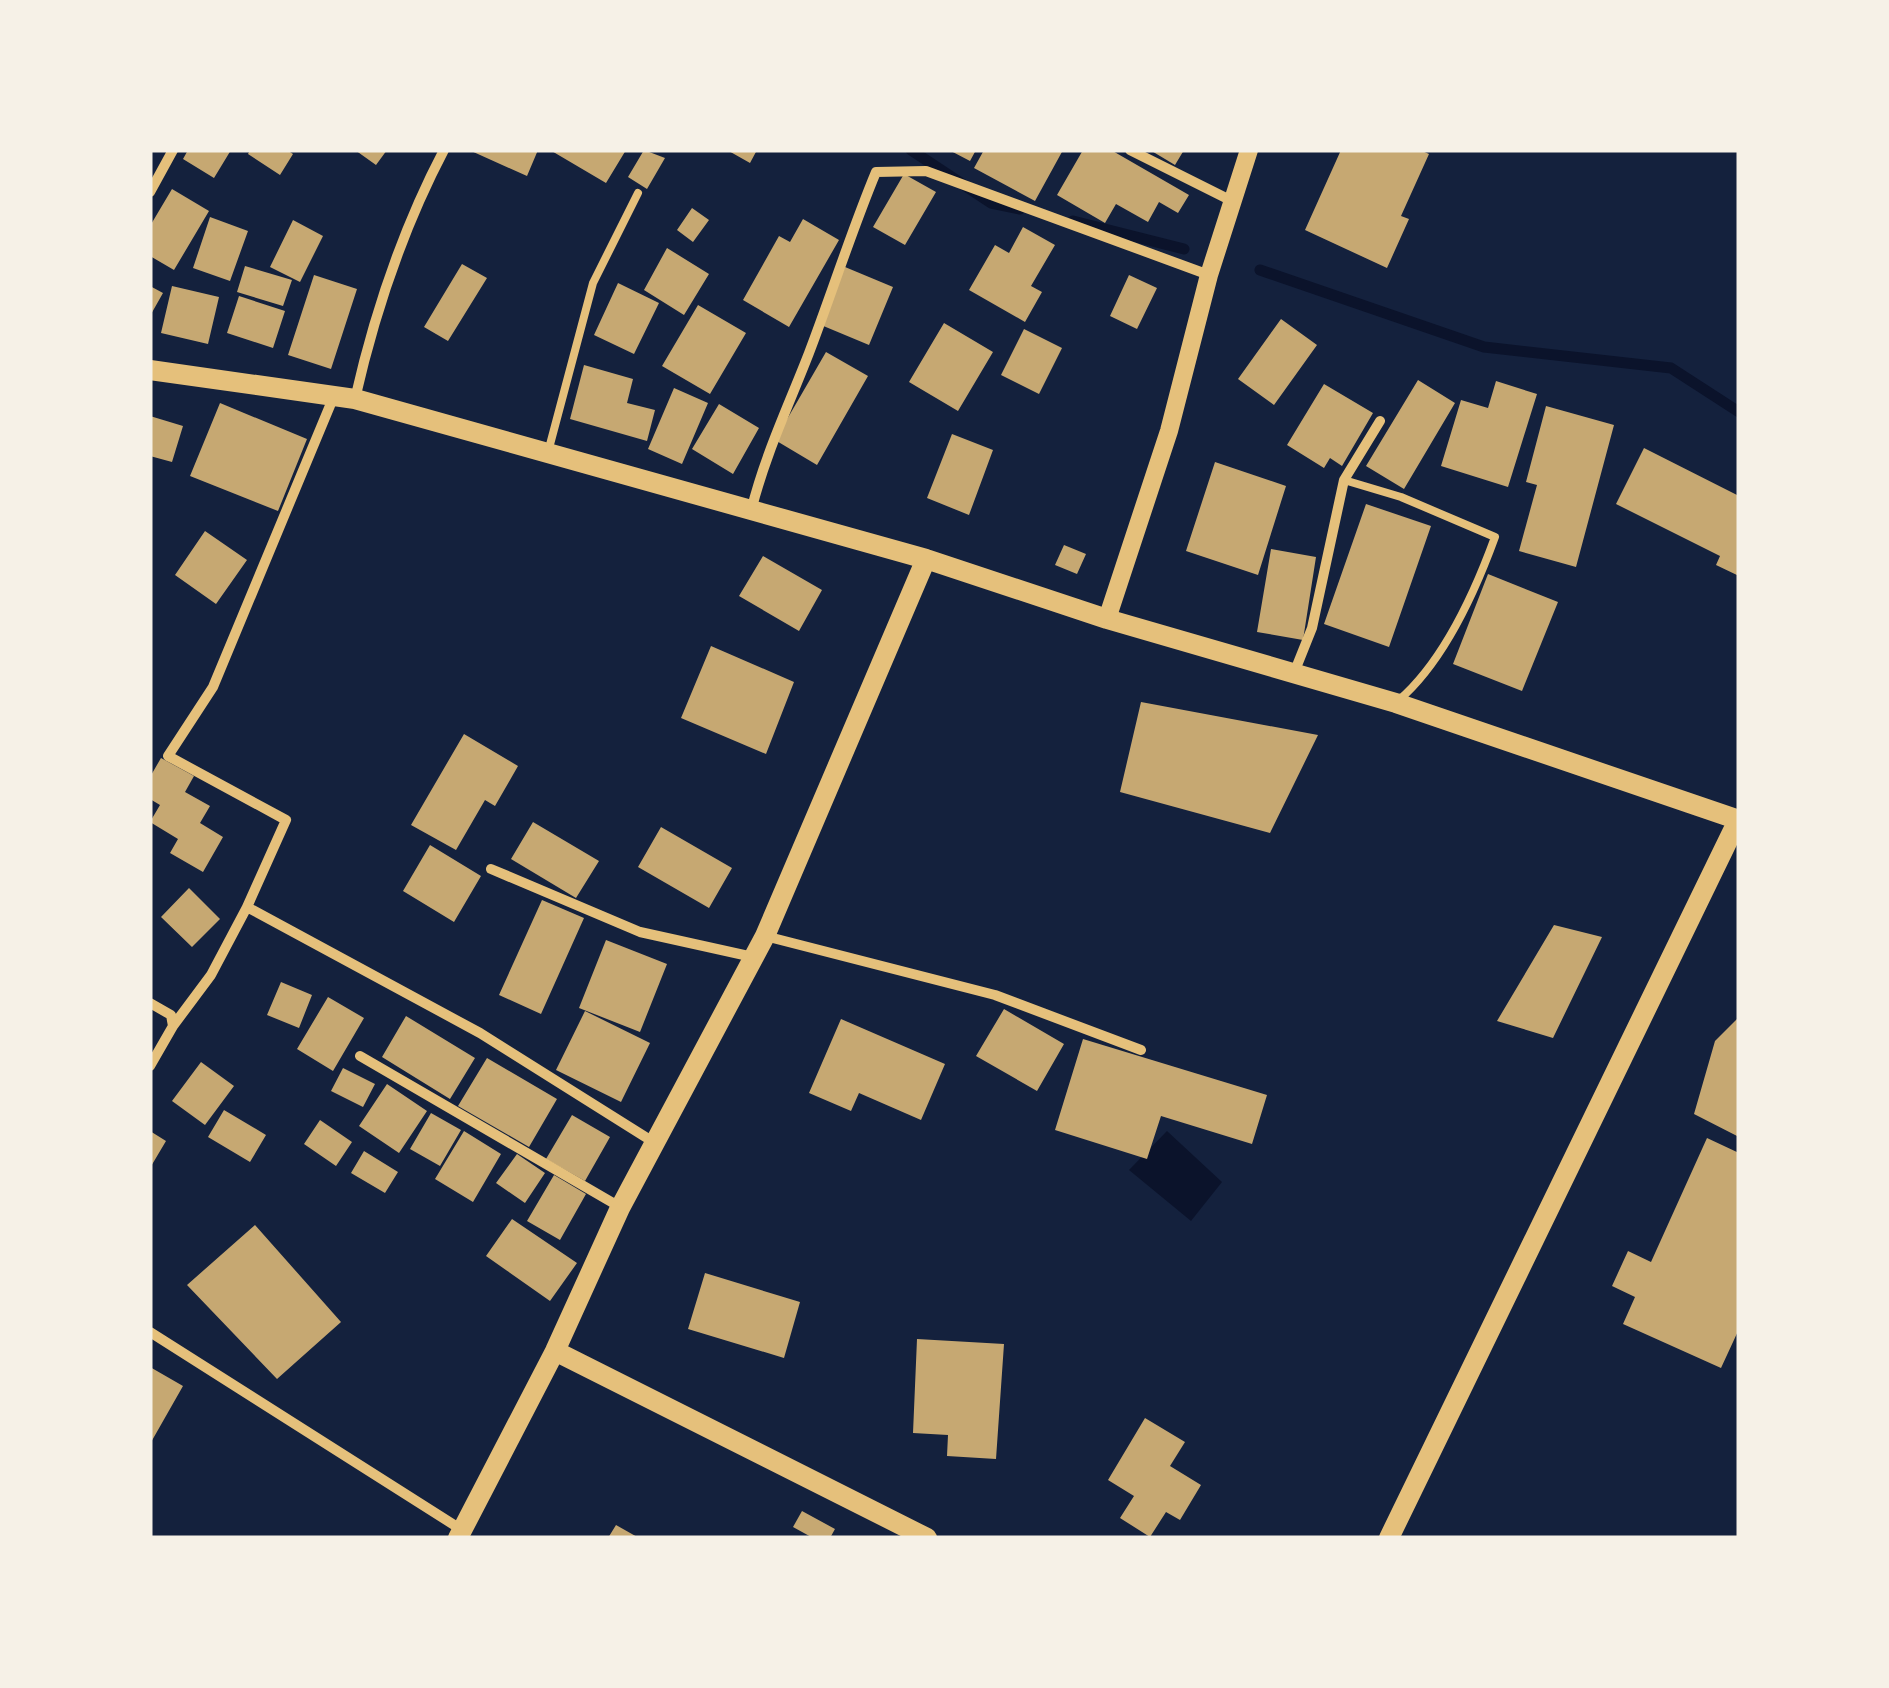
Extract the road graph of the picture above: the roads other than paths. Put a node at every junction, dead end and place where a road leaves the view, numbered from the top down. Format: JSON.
{"nodes":[{"id":1,"x":173,"y":150,"type":"edge"},
{"id":2,"x":444,"y":150,"type":"edge"},
{"id":3,"x":1130,"y":150,"type":"edge"},
{"id":4,"x":1249,"y":150,"type":"edge"},
{"id":5,"x":150,"y":192,"type":"edge"},
{"id":6,"x":638,"y":193,"type":"dead end"},
{"id":7,"x":1235,"y":202,"type":"junction"},
{"id":8,"x":1209,"y":275,"type":"junction"},
{"id":9,"x":150,"y":370,"type":"edge"},
{"id":10,"x":345,"y":397,"type":"junction"},
{"id":11,"x":1380,"y":421,"type":"dead end"},
{"id":12,"x":548,"y":452,"type":"junction"},
{"id":13,"x":1344,"y":480,"type":"junction"},
{"id":14,"x":751,"y":512,"type":"junction"},
{"id":15,"x":926,"y":560,"type":"junction"},
{"id":16,"x":1107,"y":619,"type":"junction"},
{"id":17,"x":1294,"y":674,"type":"junction"},
{"id":18,"x":1396,"y":703,"type":"junction"},
{"id":19,"x":1739,"y":820,"type":"edge"},
{"id":20,"x":491,"y":869,"type":"dead end"},
{"id":21,"x":247,"y":906,"type":"junction"},
{"id":22,"x":765,"y":936,"type":"junction"},
{"id":23,"x":754,"y":957,"type":"junction"},
{"id":24,"x":150,"y":1003,"type":"edge"},
{"id":25,"x":173,"y":1026,"type":"junction"},
{"id":26,"x":1141,"y":1050,"type":"dead end"},
{"id":27,"x":360,"y":1056,"type":"dead end"},
{"id":28,"x":150,"y":1066,"type":"edge"},
{"id":29,"x":655,"y":1144,"type":"junction"},
{"id":30,"x":620,"y":1208,"type":"junction"},
{"id":31,"x":150,"y":1332,"type":"edge"},
{"id":32,"x":555,"y":1351,"type":"junction"},
{"id":33,"x":461,"y":1534,"type":"edge"},
{"id":34,"x":927,"y":1538,"type":"edge"},
{"id":35,"x":1389,"y":1538,"type":"edge"}],
"edges":[{"from":1,"to":5,"type":"street"},
{"from":2,"to":10,"type":"street"},
{"from":3,"to":7,"type":"street"},
{"from":4,"to":7,"type":"street"},
{"from":6,"to":12,"type":"lane"},
{"from":7,"to":8,"type":"street"},
{"from":8,"to":14,"type":"street"},
{"from":8,"to":16,"type":"street"},
{"from":9,"to":10,"type":"main road"},
{"from":10,"to":12,"type":"main road"},
{"from":10,"to":21,"type":"street"},
{"from":11,"to":13,"type":"street"},
{"from":12,"to":14,"type":"main road"},
{"from":13,"to":17,"type":"street"},
{"from":13,"to":18,"type":"lane"},
{"from":14,"to":15,"type":"main road"},
{"from":15,"to":16,"type":"main road"},
{"from":15,"to":22,"type":"main road"},
{"from":16,"to":17,"type":"main road"},
{"from":17,"to":18,"type":"main road"},
{"from":18,"to":19,"type":"main road"},
{"from":19,"to":35,"type":"main road"},
{"from":20,"to":23,"type":"street"},
{"from":21,"to":25,"type":"street"},
{"from":21,"to":29,"type":"street"},
{"from":22,"to":23,"type":"main road"},
{"from":22,"to":26,"type":"street"},
{"from":23,"to":29,"type":"main road"},
{"from":24,"to":25,"type":"street"},
{"from":25,"to":28,"type":"street"},
{"from":27,"to":30,"type":"street"},
{"from":29,"to":30,"type":"main road"},
{"from":30,"to":32,"type":"main road"},
{"from":31,"to":33,"type":"street"},
{"from":32,"to":33,"type":"main road"},
{"from":32,"to":34,"type":"main road"}]}
